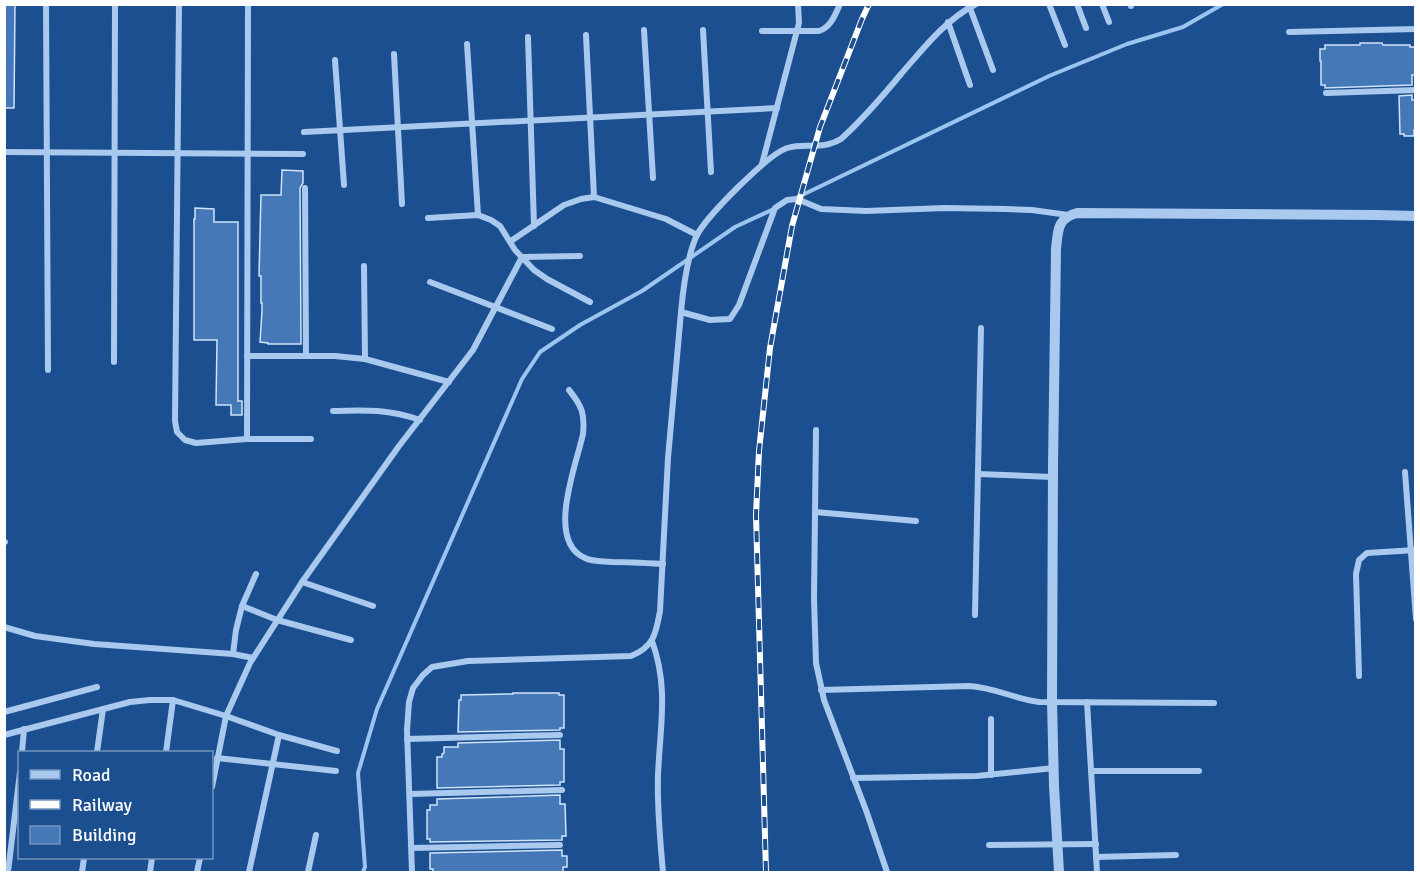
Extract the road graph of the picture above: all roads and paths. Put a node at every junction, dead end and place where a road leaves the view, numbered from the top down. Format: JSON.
{"nodes":[{"id":1,"x":46,"y":4,"type":"edge"},
{"id":2,"x":115,"y":4,"type":"edge"},
{"id":3,"x":179,"y":4,"type":"edge"},
{"id":4,"x":248,"y":4,"type":"edge"},
{"id":5,"x":798,"y":4,"type":"edge"},
{"id":6,"x":840,"y":4,"type":"edge"},
{"id":7,"x":1049,"y":4,"type":"edge"},
{"id":8,"x":1077,"y":4,"type":"edge"},
{"id":9,"x":1102,"y":4,"type":"edge"},
{"id":10,"x":973,"y":6,"type":"edge"},
{"id":11,"x":963,"y":8,"type":"edge"},
{"id":12,"x":948,"y":22,"type":"junction"},
{"id":13,"x":1108,"y":22,"type":"dead end"},
{"id":14,"x":1086,"y":28,"type":"dead end"},
{"id":15,"x":1416,"y":29,"type":"edge"},
{"id":16,"x":644,"y":30,"type":"dead end"},
{"id":17,"x":703,"y":30,"type":"dead end"},
{"id":18,"x":762,"y":31,"type":"dead end"},
{"id":19,"x":797,"y":31,"type":"junction"},
{"id":20,"x":1289,"y":32,"type":"dead end"},
{"id":21,"x":586,"y":35,"type":"dead end"},
{"id":22,"x":528,"y":37,"type":"dead end"},
{"id":23,"x":467,"y":44,"type":"dead end"},
{"id":24,"x":1065,"y":45,"type":"dead end"},
{"id":25,"x":394,"y":54,"type":"dead end"},
{"id":26,"x":335,"y":60,"type":"dead end"},
{"id":27,"x":993,"y":70,"type":"dead end"},
{"id":28,"x":970,"y":85,"type":"dead end"},
{"id":29,"x":1416,"y":90,"type":"edge"},
{"id":30,"x":1326,"y":93,"type":"dead end"},
{"id":31,"x":777,"y":108,"type":"junction"},
{"id":32,"x":708,"y":111,"type":"junction"},
{"id":33,"x":649,"y":114,"type":"junction"},
{"id":34,"x":591,"y":117,"type":"junction"},
{"id":35,"x":531,"y":120,"type":"junction"},
{"id":36,"x":472,"y":123,"type":"junction"},
{"id":37,"x":398,"y":128,"type":"junction"},
{"id":38,"x":340,"y":130,"type":"junction"},
{"id":39,"x":304,"y":132,"type":"dead end"},
{"id":40,"x":4,"y":152,"type":"edge"},
{"id":41,"x":47,"y":153,"type":"junction"},
{"id":42,"x":114,"y":153,"type":"junction"},
{"id":43,"x":177,"y":153,"type":"junction"},
{"id":44,"x":248,"y":153,"type":"junction"},
{"id":45,"x":303,"y":154,"type":"dead end"},
{"id":46,"x":762,"y":164,"type":"junction"},
{"id":47,"x":711,"y":172,"type":"dead end"},
{"id":48,"x":653,"y":178,"type":"dead end"},
{"id":49,"x":344,"y":185,"type":"dead end"},
{"id":50,"x":305,"y":188,"type":"dead end"},
{"id":51,"x":594,"y":197,"type":"junction"},
{"id":52,"x":402,"y":204,"type":"dead end"},
{"id":53,"x":478,"y":215,"type":"junction"},
{"id":54,"x":1069,"y":215,"type":"junction"},
{"id":55,"x":1416,"y":216,"type":"edge"},
{"id":56,"x":428,"y":218,"type":"dead end"},
{"id":57,"x":534,"y":226,"type":"junction"},
{"id":58,"x":697,"y":235,"type":"junction"},
{"id":59,"x":511,"y":241,"type":"junction"},
{"id":60,"x":580,"y":256,"type":"dead end"},
{"id":61,"x":522,"y":257,"type":"junction"},
{"id":62,"x":364,"y":266,"type":"dead end"},
{"id":63,"x":430,"y":282,"type":"dead end"},
{"id":64,"x":590,"y":302,"type":"dead end"},
{"id":65,"x":496,"y":308,"type":"junction"},
{"id":66,"x":681,"y":312,"type":"junction"},
{"id":67,"x":981,"y":328,"type":"dead end"},
{"id":68,"x":552,"y":329,"type":"dead end"},
{"id":69,"x":248,"y":356,"type":"junction"},
{"id":70,"x":306,"y":356,"type":"junction"},
{"id":71,"x":365,"y":359,"type":"junction"},
{"id":72,"x":114,"y":362,"type":"dead end"},
{"id":73,"x":48,"y":370,"type":"dead end"},
{"id":74,"x":449,"y":382,"type":"junction"},
{"id":75,"x":569,"y":390,"type":"dead end"},
{"id":76,"x":333,"y":411,"type":"dead end"},
{"id":77,"x":420,"y":420,"type":"junction"},
{"id":78,"x":816,"y":430,"type":"dead end"},
{"id":79,"x":311,"y":439,"type":"dead end"},
{"id":80,"x":247,"y":440,"type":"junction"},
{"id":81,"x":1405,"y":472,"type":"dead end"},
{"id":82,"x":978,"y":474,"type":"junction"},
{"id":83,"x":1053,"y":477,"type":"junction"},
{"id":84,"x":815,"y":512,"type":"junction"},
{"id":85,"x":916,"y":521,"type":"dead end"},
{"id":86,"x":1413,"y":550,"type":"edge"},
{"id":87,"x":663,"y":564,"type":"junction"},
{"id":88,"x":256,"y":574,"type":"dead end"},
{"id":89,"x":302,"y":582,"type":"junction"},
{"id":90,"x":242,"y":606,"type":"junction"},
{"id":91,"x":373,"y":606,"type":"dead end"},
{"id":92,"x":975,"y":615,"type":"dead end"},
{"id":93,"x":1416,"y":619,"type":"edge"},
{"id":94,"x":277,"y":620,"type":"junction"},
{"id":95,"x":4,"y":627,"type":"edge"},
{"id":96,"x":351,"y":640,"type":"dead end"},
{"id":97,"x":652,"y":641,"type":"junction"},
{"id":98,"x":233,"y":654,"type":"junction"},
{"id":99,"x":253,"y":658,"type":"junction"},
{"id":100,"x":1359,"y":676,"type":"dead end"},
{"id":101,"x":97,"y":687,"type":"dead end"},
{"id":102,"x":821,"y":690,"type":"junction"},
{"id":103,"x":172,"y":700,"type":"junction"},
{"id":104,"x":1052,"y":702,"type":"junction"},
{"id":105,"x":1087,"y":702,"type":"junction"},
{"id":106,"x":1214,"y":703,"type":"dead end"},
{"id":107,"x":103,"y":709,"type":"junction"},
{"id":108,"x":4,"y":712,"type":"edge"},
{"id":109,"x":226,"y":716,"type":"junction"},
{"id":110,"x":991,"y":719,"type":"dead end"},
{"id":111,"x":24,"y":729,"type":"junction"},
{"id":112,"x":4,"y":735,"type":"edge"},
{"id":113,"x":279,"y":735,"type":"junction"},
{"id":114,"x":560,"y":735,"type":"dead end"},
{"id":115,"x":407,"y":740,"type":"junction"},
{"id":116,"x":22,"y":751,"type":"edge"},
{"id":117,"x":97,"y":751,"type":"edge"},
{"id":118,"x":166,"y":751,"type":"edge"},
{"id":119,"x":337,"y":751,"type":"dead end"},
{"id":120,"x":217,"y":758,"type":"junction"},
{"id":121,"x":273,"y":764,"type":"junction"},
{"id":122,"x":1054,"y":768,"type":"junction"},
{"id":123,"x":336,"y":771,"type":"dead end"},
{"id":124,"x":1091,"y":771,"type":"junction"},
{"id":125,"x":1199,"y":771,"type":"dead end"},
{"id":126,"x":991,"y":775,"type":"junction"},
{"id":127,"x":853,"y":778,"type":"junction"},
{"id":128,"x":213,"y":781,"type":"edge"},
{"id":129,"x":18,"y":789,"type":"edge"},
{"id":130,"x":562,"y":790,"type":"dead end"},
{"id":131,"x":410,"y":794,"type":"junction"},
{"id":132,"x":316,"y":835,"type":"dead end"},
{"id":133,"x":1096,"y":844,"type":"junction"},
{"id":134,"x":560,"y":845,"type":"dead end"},
{"id":135,"x":989,"y":845,"type":"dead end"},
{"id":136,"x":1058,"y":845,"type":"junction"},
{"id":137,"x":412,"y":848,"type":"junction"},
{"id":138,"x":1176,"y":855,"type":"dead end"},
{"id":139,"x":1096,"y":857,"type":"junction"},
{"id":140,"x":8,"y":873,"type":"edge"},
{"id":141,"x":249,"y":873,"type":"edge"},
{"id":142,"x":308,"y":873,"type":"edge"},
{"id":143,"x":412,"y":873,"type":"edge"},
{"id":144,"x":663,"y":873,"type":"edge"},
{"id":145,"x":887,"y":873,"type":"edge"},
{"id":146,"x":1059,"y":873,"type":"edge"},
{"id":147,"x":1097,"y":873,"type":"edge"}],
"edges":[{"from":1,"to":41,"type":"street"},
{"from":2,"to":42,"type":"street"},
{"from":3,"to":43,"type":"street"},
{"from":4,"to":44,"type":"street"},
{"from":5,"to":19,"type":"street"},
{"from":6,"to":19,"type":"street"},
{"from":7,"to":24,"type":"street"},
{"from":8,"to":14,"type":"street"},
{"from":9,"to":13,"type":"street"},
{"from":10,"to":11,"type":"street"},
{"from":10,"to":27,"type":"street"},
{"from":11,"to":12,"type":"street"},
{"from":12,"to":28,"type":"street"},
{"from":12,"to":46,"type":"street"},
{"from":15,"to":20,"type":"street"},
{"from":16,"to":33,"type":"street"},
{"from":17,"to":32,"type":"street"},
{"from":18,"to":19,"type":"street"},
{"from":19,"to":31,"type":"street"},
{"from":21,"to":34,"type":"street"},
{"from":22,"to":35,"type":"street"},
{"from":23,"to":36,"type":"street"},
{"from":25,"to":37,"type":"street"},
{"from":26,"to":38,"type":"street"},
{"from":29,"to":30,"type":"street"},
{"from":31,"to":32,"type":"street"},
{"from":31,"to":46,"type":"street"},
{"from":32,"to":33,"type":"street"},
{"from":32,"to":47,"type":"street"},
{"from":33,"to":34,"type":"street"},
{"from":33,"to":48,"type":"street"},
{"from":34,"to":35,"type":"street"},
{"from":34,"to":51,"type":"street"},
{"from":35,"to":36,"type":"street"},
{"from":35,"to":57,"type":"street"},
{"from":36,"to":37,"type":"street"},
{"from":36,"to":53,"type":"street"},
{"from":37,"to":38,"type":"street"},
{"from":37,"to":52,"type":"street"},
{"from":38,"to":39,"type":"street"},
{"from":38,"to":49,"type":"street"},
{"from":40,"to":41,"type":"street"},
{"from":41,"to":42,"type":"street"},
{"from":41,"to":73,"type":"street"},
{"from":42,"to":43,"type":"street"},
{"from":42,"to":72,"type":"street"},
{"from":43,"to":44,"type":"street"},
{"from":43,"to":80,"type":"street"},
{"from":44,"to":45,"type":"street"},
{"from":44,"to":69,"type":"street"},
{"from":46,"to":58,"type":"street"},
{"from":50,"to":70,"type":"street"},
{"from":51,"to":57,"type":"street"},
{"from":51,"to":58,"type":"street"},
{"from":53,"to":56,"type":"street"},
{"from":53,"to":59,"type":"street"},
{"from":54,"to":55,"type":"street"},
{"from":54,"to":66,"type":"street"},
{"from":54,"to":83,"type":"street"},
{"from":57,"to":59,"type":"street"},
{"from":58,"to":66,"type":"street"},
{"from":59,"to":61,"type":"street"},
{"from":60,"to":61,"type":"street"},
{"from":61,"to":64,"type":"street"},
{"from":61,"to":65,"type":"street"},
{"from":62,"to":71,"type":"street"},
{"from":63,"to":65,"type":"street"},
{"from":65,"to":68,"type":"street"},
{"from":65,"to":74,"type":"street"},
{"from":66,"to":87,"type":"street"},
{"from":67,"to":82,"type":"street"},
{"from":69,"to":70,"type":"street"},
{"from":69,"to":80,"type":"street"},
{"from":70,"to":71,"type":"street"},
{"from":71,"to":74,"type":"street"},
{"from":74,"to":77,"type":"street"},
{"from":75,"to":87,"type":"street"},
{"from":76,"to":77,"type":"street"},
{"from":77,"to":89,"type":"street"},
{"from":78,"to":84,"type":"street"},
{"from":79,"to":80,"type":"street"},
{"from":81,"to":86,"type":"street"},
{"from":82,"to":83,"type":"street"},
{"from":82,"to":92,"type":"street"},
{"from":83,"to":104,"type":"street"},
{"from":84,"to":85,"type":"street"},
{"from":84,"to":102,"type":"street"},
{"from":86,"to":93,"type":"street"},
{"from":86,"to":100,"type":"street"},
{"from":87,"to":97,"type":"street"},
{"from":88,"to":90,"type":"street"},
{"from":89,"to":91,"type":"street"},
{"from":89,"to":94,"type":"street"},
{"from":90,"to":94,"type":"street"},
{"from":90,"to":98,"type":"street"},
{"from":94,"to":96,"type":"street"},
{"from":94,"to":99,"type":"street"},
{"from":95,"to":98,"type":"street"},
{"from":97,"to":115,"type":"street"},
{"from":97,"to":144,"type":"street"},
{"from":98,"to":99,"type":"street"},
{"from":99,"to":109,"type":"street"},
{"from":101,"to":108,"type":"street"},
{"from":102,"to":104,"type":"street"},
{"from":102,"to":127,"type":"street"},
{"from":103,"to":107,"type":"street"},
{"from":103,"to":109,"type":"street"},
{"from":103,"to":118,"type":"street"},
{"from":104,"to":105,"type":"street"},
{"from":104,"to":122,"type":"street"},
{"from":105,"to":106,"type":"street"},
{"from":105,"to":124,"type":"street"},
{"from":107,"to":111,"type":"street"},
{"from":107,"to":117,"type":"street"},
{"from":109,"to":113,"type":"street"},
{"from":109,"to":120,"type":"street"},
{"from":110,"to":126,"type":"street"},
{"from":111,"to":112,"type":"street"},
{"from":111,"to":116,"type":"street"},
{"from":113,"to":119,"type":"street"},
{"from":113,"to":121,"type":"street"},
{"from":114,"to":115,"type":"street"},
{"from":115,"to":131,"type":"street"},
{"from":120,"to":121,"type":"street"},
{"from":120,"to":128,"type":"street"},
{"from":121,"to":123,"type":"street"},
{"from":121,"to":141,"type":"street"},
{"from":122,"to":126,"type":"street"},
{"from":122,"to":136,"type":"street"},
{"from":124,"to":125,"type":"street"},
{"from":124,"to":133,"type":"street"},
{"from":126,"to":127,"type":"street"},
{"from":127,"to":145,"type":"street"},
{"from":129,"to":140,"type":"street"},
{"from":130,"to":131,"type":"street"},
{"from":131,"to":137,"type":"street"},
{"from":132,"to":142,"type":"street"},
{"from":133,"to":136,"type":"street"},
{"from":133,"to":139,"type":"street"},
{"from":134,"to":137,"type":"street"},
{"from":135,"to":136,"type":"street"},
{"from":136,"to":146,"type":"street"},
{"from":137,"to":143,"type":"street"},
{"from":138,"to":139,"type":"street"},
{"from":139,"to":147,"type":"street"}]}
